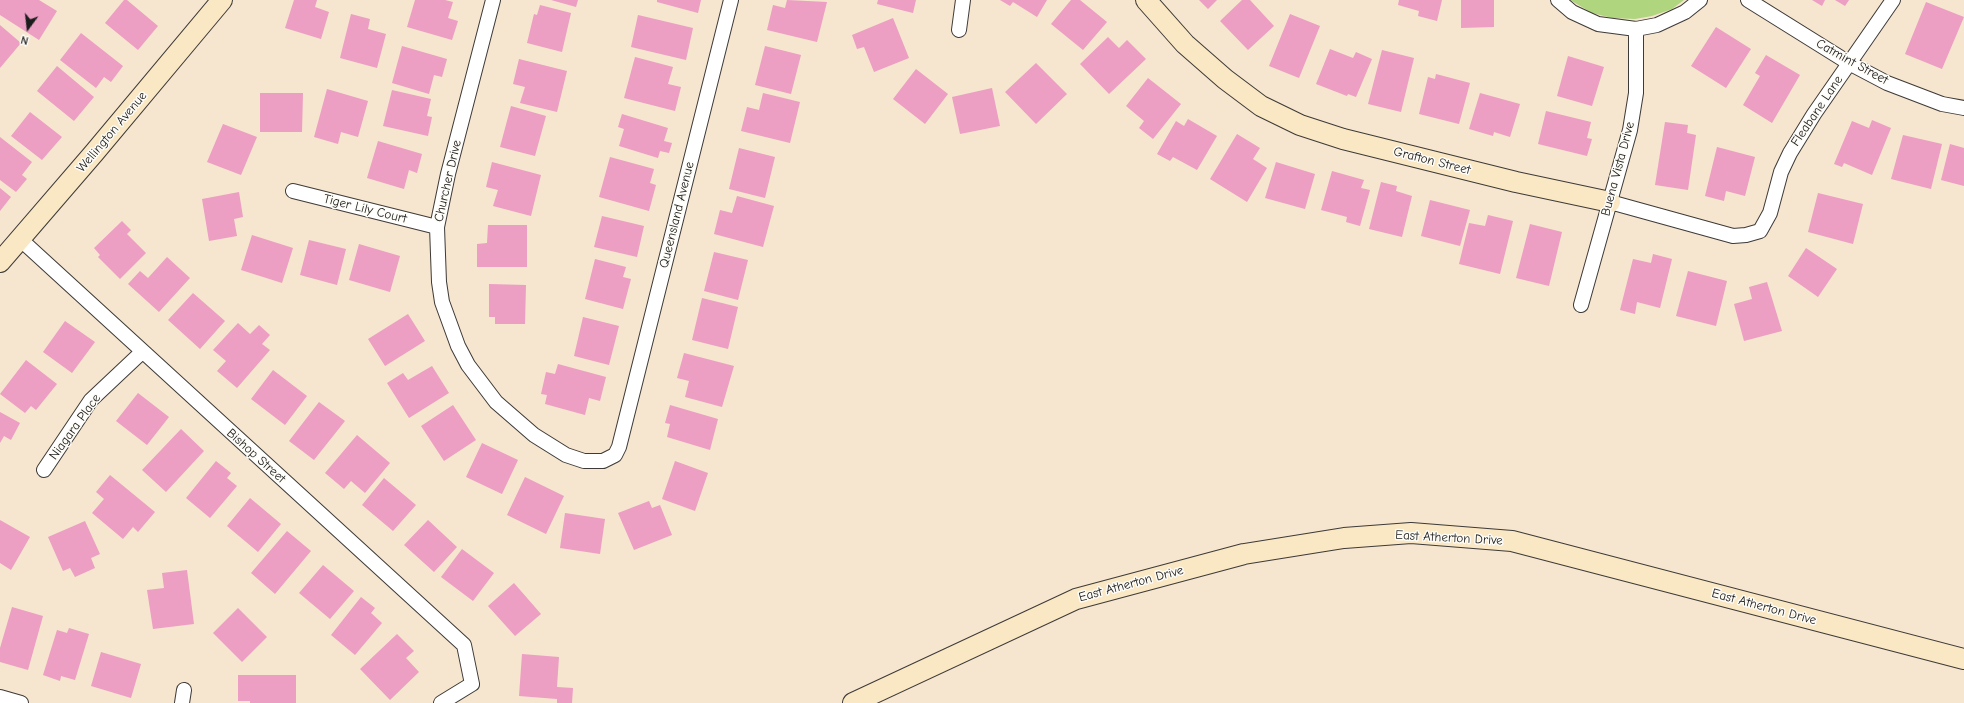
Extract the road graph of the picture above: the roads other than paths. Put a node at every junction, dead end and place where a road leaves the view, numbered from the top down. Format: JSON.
{"nodes":[{"id":1,"x":222,"y":0,"type":"edge"},
{"id":2,"x":493,"y":0,"type":"edge"},
{"id":3,"x":731,"y":0,"type":"edge"},
{"id":4,"x":963,"y":0,"type":"edge"},
{"id":5,"x":1146,"y":0,"type":"edge"},
{"id":6,"x":1558,"y":0,"type":"edge"},
{"id":7,"x":1700,"y":0,"type":"edge"},
{"id":8,"x":1748,"y":0,"type":"edge"},
{"id":9,"x":1892,"y":0,"type":"edge"},
{"id":10,"x":1636,"y":29,"type":"junction"},
{"id":11,"x":959,"y":30,"type":"dead end"},
{"id":12,"x":1849,"y":63,"type":"junction"},
{"id":13,"x":1964,"y":108,"type":"edge"},
{"id":14,"x":293,"y":191,"type":"dead end"},
{"id":15,"x":1610,"y":202,"type":"junction"},
{"id":16,"x":437,"y":227,"type":"junction"},
{"id":17,"x":1760,"y":231,"type":"joint"},
{"id":18,"x":20,"y":239,"type":"junction"},
{"id":19,"x":0,"y":262,"type":"edge"},
{"id":20,"x":1581,"y":305,"type":"dead end"},
{"id":21,"x":142,"y":352,"type":"junction"},
{"id":22,"x":623,"y":430,"type":"joint"},
{"id":23,"x":44,"y":470,"type":"dead end"},
{"id":24,"x":1964,"y":660,"type":"edge"},
{"id":25,"x":0,"y":697,"type":"edge"},
{"id":26,"x":21,"y":703,"type":"edge"},
{"id":27,"x":441,"y":703,"type":"edge"},
{"id":28,"x":853,"y":703,"type":"edge"}],
"edges":[{"from":1,"to":18,"type":"street","name":"Wellington Avenue"},
{"from":2,"to":16,"type":"street","name":"Churcher Drive"},
{"from":3,"to":22,"type":"street","name":"Queensland Avenue"},
{"from":4,"to":11,"type":"street"},
{"from":5,"to":15,"type":"street","name":"Grafton Street"},
{"from":6,"to":10,"type":"street"},
{"from":7,"to":10,"type":"street"},
{"from":8,"to":12,"type":"street","name":"Catmint Street"},
{"from":9,"to":12,"type":"street","name":"Fleabane Lane"},
{"from":10,"to":15,"type":"street","name":"Buena Vista Drive"},
{"from":12,"to":13,"type":"street","name":"Catmint Street"},
{"from":12,"to":17,"type":"street","name":"Fleabane Lane"},
{"from":14,"to":16,"type":"street","name":"Tiger Lily Court"},
{"from":15,"to":17,"type":"street","name":"Grafton Street"},
{"from":15,"to":20,"type":"street","name":"Buena Vista Drive"},
{"from":16,"to":22,"type":"street","name":"Churcher Drive"},
{"from":18,"to":19,"type":"street","name":"Wellington Avenue"},
{"from":18,"to":21,"type":"street","name":"Bishop Street"},
{"from":21,"to":23,"type":"street","name":"Niagara Place"},
{"from":21,"to":27,"type":"street","name":"Bishop Street"},
{"from":24,"to":28,"type":"street","name":"East Atherton Drive"},
{"from":25,"to":26,"type":"street"}]}
